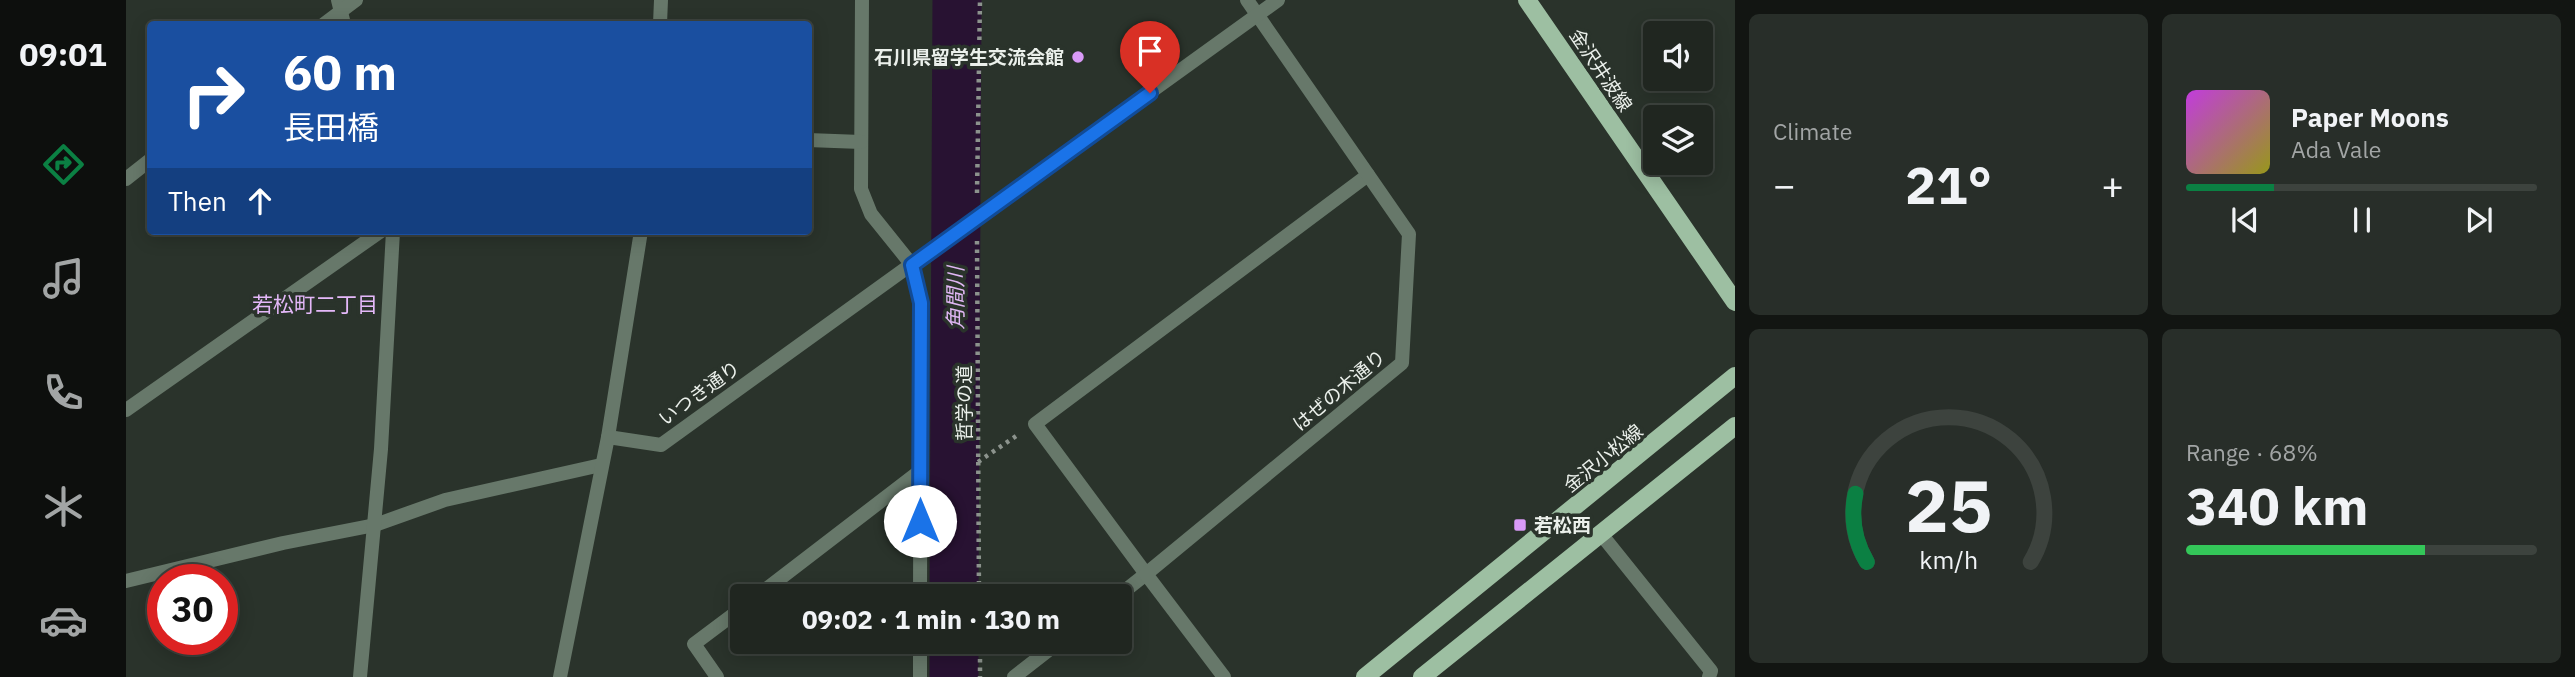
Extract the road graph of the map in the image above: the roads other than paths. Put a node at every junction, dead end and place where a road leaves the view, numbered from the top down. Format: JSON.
{"nodes":[{"id":1,"x":356,"y":0,"type":"edge"},
{"id":2,"x":661,"y":0,"type":"edge"},
{"id":3,"x":862,"y":0,"type":"edge"},
{"id":4,"x":1247,"y":0,"type":"edge"},
{"id":5,"x":1278,"y":0,"type":"edge"},
{"id":6,"x":1527,"y":0,"type":"edge"},
{"id":7,"x":341,"y":12,"type":"edge"},
{"id":8,"x":1258,"y":15,"type":"junction"},
{"id":9,"x":660,"y":21,"type":"edge"},
{"id":10,"x":812,"y":140,"type":"edge"},
{"id":11,"x":862,"y":142,"type":"junction"},
{"id":12,"x":147,"y":162,"type":"edge"},
{"id":13,"x":1368,"y":174,"type":"junction"},
{"id":14,"x":126,"y":179,"type":"edge"},
{"id":15,"x":375,"y":235,"type":"edge"},
{"id":16,"x":393,"y":235,"type":"edge"},
{"id":17,"x":640,"y":235,"type":"edge"},
{"id":18,"x":912,"y":265,"type":"junction"},
{"id":19,"x":1735,"y":302,"type":"edge"},
{"id":20,"x":1735,"y":376,"type":"edge"},
{"id":21,"x":126,"y":410,"type":"edge"},
{"id":22,"x":1735,"y":426,"type":"edge"},
{"id":23,"x":608,"y":437,"type":"junction"},
{"id":24,"x":601,"y":465,"type":"junction"},
{"id":25,"x":920,"y":471,"type":"junction"},
{"id":26,"x":375,"y":526,"type":"junction"},
{"id":27,"x":1601,"y":534,"type":"junction"},
{"id":28,"x":1146,"y":575,"type":"junction"},
{"id":29,"x":126,"y":581,"type":"edge"},
{"id":30,"x":773,"y":584,"type":"edge"},
{"id":31,"x":920,"y":584,"type":"edge"},
{"id":32,"x":1132,"y":586,"type":"edge"},
{"id":33,"x":730,"y":617,"type":"edge"},
{"id":34,"x":920,"y":654,"type":"edge"},
{"id":35,"x":1044,"y":654,"type":"edge"},
{"id":36,"x":360,"y":677,"type":"edge"},
{"id":37,"x":560,"y":677,"type":"edge"},
{"id":38,"x":717,"y":677,"type":"edge"},
{"id":39,"x":920,"y":677,"type":"edge"},
{"id":40,"x":1014,"y":677,"type":"edge"},
{"id":41,"x":1224,"y":677,"type":"edge"},
{"id":42,"x":1365,"y":677,"type":"edge"},
{"id":43,"x":1422,"y":677,"type":"edge"},
{"id":44,"x":1709,"y":677,"type":"edge"}],
"edges":[{"from":1,"to":7,"type":"street"},
{"from":2,"to":9,"type":"street"},
{"from":3,"to":11,"type":"street"},
{"from":4,"to":8,"type":"street","name":"はぜの木通り"},
{"from":5,"to":8,"type":"street"},
{"from":6,"to":19,"type":"main road","name":"金沢井波線"},
{"from":8,"to":13,"type":"street","name":"はぜの木通り"},
{"from":8,"to":18,"type":"street","name":"いつき通り"},
{"from":10,"to":11,"type":"street"},
{"from":11,"to":18,"type":"street"},
{"from":12,"to":14,"type":"street"},
{"from":13,"to":28,"type":"street","name":"はぜの木通り"},
{"from":13,"to":28,"type":"street"},
{"from":15,"to":21,"type":"street"},
{"from":16,"to":26,"type":"street"},
{"from":17,"to":23,"type":"street"},
{"from":18,"to":23,"type":"street","name":"いつき通り"},
{"from":18,"to":25,"type":"street"},
{"from":20,"to":42,"type":"main road","name":"金沢小松線"},
{"from":22,"to":27,"type":"main road"},
{"from":23,"to":24,"type":"street"},
{"from":24,"to":26,"type":"street"},
{"from":24,"to":37,"type":"street"},
{"from":25,"to":30,"type":"street"},
{"from":25,"to":31,"type":"street"},
{"from":26,"to":29,"type":"street"},
{"from":26,"to":36,"type":"street"},
{"from":27,"to":43,"type":"main road"},
{"from":27,"to":44,"type":"street"},
{"from":28,"to":32,"type":"street","name":"はぜの木通り"},
{"from":28,"to":41,"type":"street"},
{"from":33,"to":38,"type":"street"},
{"from":34,"to":39,"type":"street"},
{"from":35,"to":40,"type":"street"}]}
